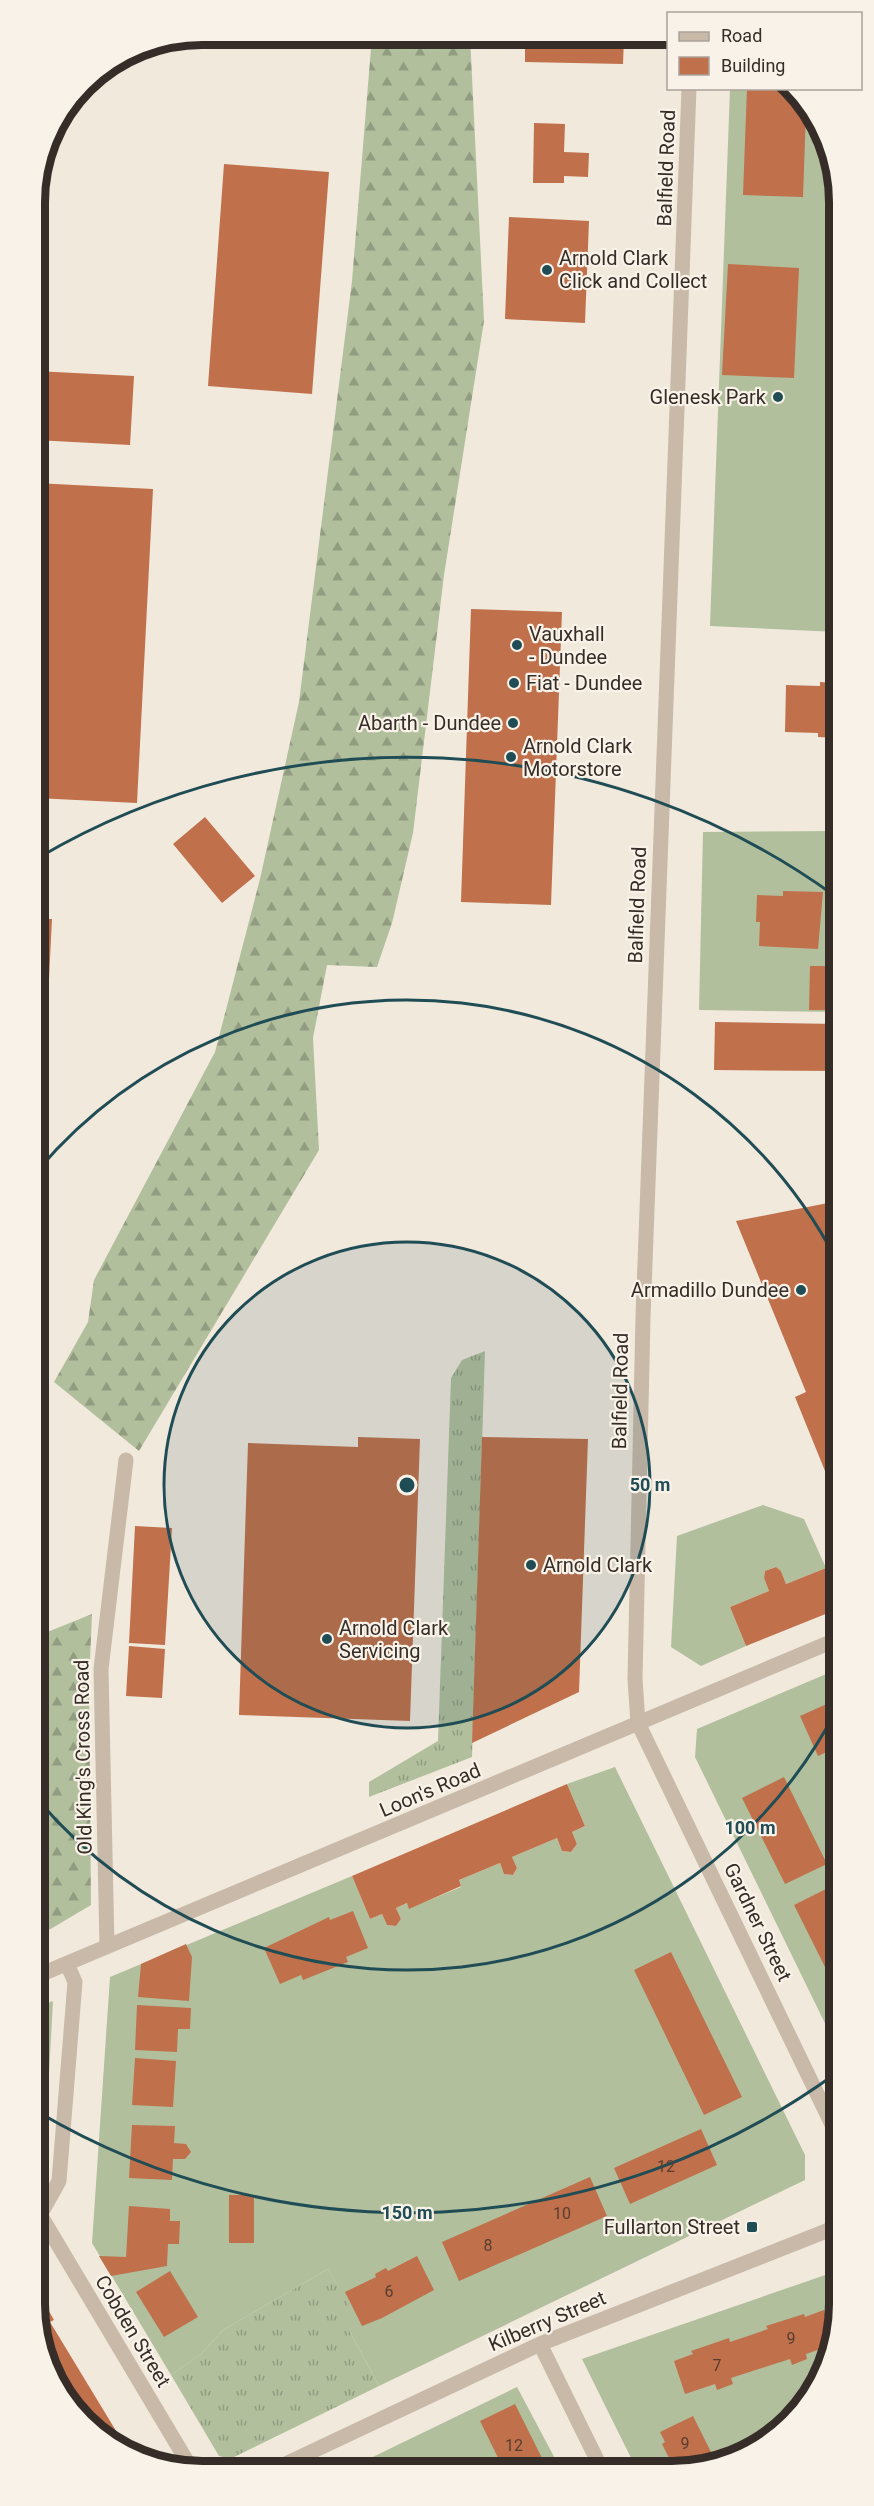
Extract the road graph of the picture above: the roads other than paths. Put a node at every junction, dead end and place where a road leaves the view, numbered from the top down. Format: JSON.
{"nodes":[{"id":1,"x":689,"y":90,"type":"edge"},
{"id":2,"x":126,"y":1460,"type":"dead end"},
{"id":3,"x":829,"y":1644,"type":"edge"},
{"id":4,"x":638,"y":1723,"type":"junction"},
{"id":5,"x":107,"y":1947,"type":"junction"},
{"id":6,"x":67,"y":1964,"type":"junction"},
{"id":7,"x":45,"y":1973,"type":"edge"},
{"id":8,"x":829,"y":2118,"type":"edge"},
{"id":9,"x":45,"y":2203,"type":"edge"},
{"id":10,"x":45,"y":2223,"type":"edge"},
{"id":11,"x":829,"y":2230,"type":"edge"},
{"id":12,"x":540,"y":2344,"type":"junction"},
{"id":13,"x":186,"y":2460,"type":"edge"},
{"id":14,"x":292,"y":2461,"type":"edge"},
{"id":15,"x":598,"y":2461,"type":"edge"}],
"edges":[{"from":1,"to":4,"type":"street","name":"Balfield Road"},
{"from":2,"to":5,"type":"street","name":"Old King's Cross Road"},
{"from":3,"to":4,"type":"street","name":"Loon's Road"},
{"from":4,"to":5,"type":"street","name":"Loon's Road"},
{"from":4,"to":8,"type":"street","name":"Gardner Street"},
{"from":5,"to":6,"type":"street","name":"Loon's Road"},
{"from":6,"to":7,"type":"street","name":"Loon's Road"},
{"from":6,"to":9,"type":"street","name":"Cobden Street"},
{"from":10,"to":13,"type":"street","name":"Cobden Street"},
{"from":11,"to":12,"type":"street","name":"Kilberry Street"},
{"from":12,"to":14,"type":"street","name":"Kilberry Street"},
{"from":12,"to":15,"type":"street"}]}
